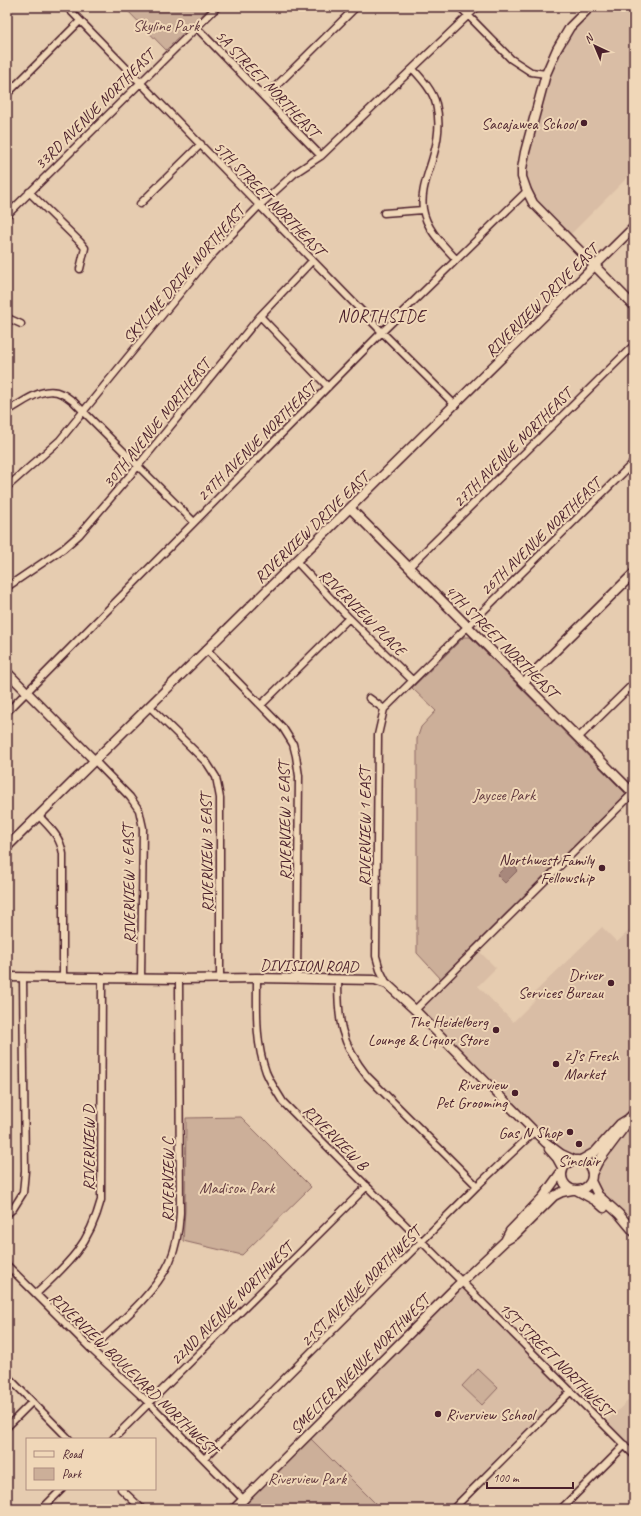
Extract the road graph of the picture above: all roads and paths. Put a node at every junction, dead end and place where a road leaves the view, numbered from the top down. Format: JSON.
{"nodes":[{"id":1,"x":67,"y":7,"type":"edge"},
{"id":2,"x":217,"y":7,"type":"edge"},
{"id":3,"x":356,"y":7,"type":"edge"},
{"id":4,"x":460,"y":7,"type":"edge"},
{"id":5,"x":477,"y":7,"type":"edge"},
{"id":6,"x":590,"y":7,"type":"edge"},
{"id":7,"x":468,"y":15,"type":"junction"},
{"id":8,"x":80,"y":21,"type":"junction"},
{"id":9,"x":196,"y":27,"type":"junction"},
{"id":10,"x":414,"y":69,"type":"junction"},
{"id":11,"x":546,"y":74,"type":"junction"},
{"id":12,"x":141,"y":82,"type":"junction"},
{"id":13,"x":7,"y":94,"type":"edge"},
{"id":14,"x":265,"y":97,"type":"junction"},
{"id":15,"x":201,"y":144,"type":"junction"},
{"id":16,"x":321,"y":156,"type":"junction"},
{"id":17,"x":527,"y":191,"type":"junction"},
{"id":18,"x":29,"y":192,"type":"junction"},
{"id":19,"x":140,"y":204,"type":"dead end"},
{"id":20,"x":259,"y":206,"type":"junction"},
{"id":21,"x":423,"y":210,"type":"junction"},
{"id":22,"x":384,"y":213,"type":"dead end"},
{"id":23,"x":7,"y":215,"type":"edge"},
{"id":24,"x":634,"y":228,"type":"edge"},
{"id":25,"x":456,"y":259,"type":"junction"},
{"id":26,"x":312,"y":260,"type":"junction"},
{"id":27,"x":595,"y":266,"type":"junction"},
{"id":28,"x":80,"y":269,"type":"dead end"},
{"id":29,"x":634,"y":306,"type":"edge"},
{"id":30,"x":260,"y":316,"type":"junction"},
{"id":31,"x":7,"y":317,"type":"edge"},
{"id":32,"x":21,"y":324,"type":"dead end"},
{"id":33,"x":382,"y":332,"type":"junction"},
{"id":34,"x":634,"y":345,"type":"edge"},
{"id":35,"x":328,"y":387,"type":"junction"},
{"id":36,"x":455,"y":405,"type":"junction"},
{"id":37,"x":7,"y":411,"type":"edge"},
{"id":38,"x":83,"y":411,"type":"junction"},
{"id":39,"x":634,"y":462,"type":"edge"},
{"id":40,"x":138,"y":466,"type":"junction"},
{"id":41,"x":7,"y":487,"type":"edge"},
{"id":42,"x":350,"y":508,"type":"junction"},
{"id":43,"x":194,"y":522,"type":"junction"},
{"id":44,"x":296,"y":561,"type":"junction"},
{"id":45,"x":409,"y":567,"type":"junction"},
{"id":46,"x":634,"y":573,"type":"edge"},
{"id":47,"x":7,"y":587,"type":"edge"},
{"id":48,"x":349,"y":618,"type":"junction"},
{"id":49,"x":467,"y":626,"type":"junction"},
{"id":50,"x":206,"y":649,"type":"junction"},
{"id":51,"x":7,"y":672,"type":"edge"},
{"id":52,"x":412,"y":680,"type":"junction"},
{"id":53,"x":524,"y":682,"type":"junction"},
{"id":54,"x":634,"y":683,"type":"edge"},
{"id":55,"x":27,"y":692,"type":"junction"},
{"id":56,"x":369,"y":698,"type":"dead end"},
{"id":57,"x":261,"y":705,"type":"junction"},
{"id":58,"x":149,"y":706,"type":"junction"},
{"id":59,"x":384,"y":709,"type":"junction"},
{"id":60,"x":7,"y":712,"type":"edge"},
{"id":61,"x":578,"y":738,"type":"junction"},
{"id":62,"x":94,"y":760,"type":"junction"},
{"id":63,"x":634,"y":793,"type":"edge"},
{"id":64,"x":39,"y":816,"type":"junction"},
{"id":65,"x":7,"y":847,"type":"edge"},
{"id":66,"x":7,"y":977,"type":"edge"},
{"id":67,"x":24,"y":977,"type":"junction"},
{"id":68,"x":63,"y":977,"type":"junction"},
{"id":69,"x":102,"y":978,"type":"junction"},
{"id":70,"x":141,"y":978,"type":"junction"},
{"id":71,"x":220,"y":978,"type":"junction"},
{"id":72,"x":257,"y":978,"type":"junction"},
{"id":73,"x":297,"y":978,"type":"junction"},
{"id":74,"x":179,"y":979,"type":"junction"},
{"id":75,"x":338,"y":979,"type":"junction"},
{"id":76,"x":387,"y":984,"type":"junction"},
{"id":77,"x":415,"y":1010,"type":"junction"},
{"id":78,"x":631,"y":1116,"type":"edge"},
{"id":79,"x":535,"y":1131,"type":"junction"},
{"id":80,"x":545,"y":1142,"type":"junction"},
{"id":81,"x":577,"y":1160,"type":"junction"},
{"id":82,"x":562,"y":1171,"type":"junction"},
{"id":83,"x":591,"y":1178,"type":"junction"},
{"id":84,"x":367,"y":1186,"type":"junction"},
{"id":85,"x":477,"y":1186,"type":"junction"},
{"id":86,"x":574,"y":1190,"type":"junction"},
{"id":87,"x":7,"y":1214,"type":"edge"},
{"id":88,"x":625,"y":1223,"type":"junction"},
{"id":89,"x":634,"y":1232,"type":"edge"},
{"id":90,"x":505,"y":1240,"type":"junction"},
{"id":91,"x":422,"y":1243,"type":"junction"},
{"id":92,"x":7,"y":1265,"type":"edge"},
{"id":93,"x":462,"y":1282,"type":"junction"},
{"id":94,"x":36,"y":1294,"type":"junction"},
{"id":95,"x":91,"y":1349,"type":"junction"},
{"id":96,"x":7,"y":1376,"type":"edge"},
{"id":97,"x":571,"y":1391,"type":"junction"},
{"id":98,"x":32,"y":1402,"type":"junction"},
{"id":99,"x":149,"y":1403,"type":"junction"},
{"id":100,"x":7,"y":1427,"type":"edge"},
{"id":101,"x":68,"y":1438,"type":"edge"},
{"id":102,"x":114,"y":1438,"type":"edge"},
{"id":103,"x":625,"y":1445,"type":"junction"},
{"id":104,"x":634,"y":1455,"type":"edge"},
{"id":105,"x":204,"y":1459,"type":"junction"},
{"id":106,"x":61,"y":1490,"type":"edge"},
{"id":107,"x":122,"y":1490,"type":"edge"},
{"id":108,"x":244,"y":1500,"type":"junction"},
{"id":109,"x":42,"y":1509,"type":"edge"},
{"id":110,"x":141,"y":1509,"type":"edge"},
{"id":111,"x":234,"y":1509,"type":"edge"},
{"id":112,"x":453,"y":1509,"type":"edge"},
{"id":113,"x":561,"y":1509,"type":"edge"}],
"edges":[{"from":1,"to":8,"type":"street","name":"5TH STREET NORTHEAST"},
{"from":2,"to":9,"type":"street","name":"33RD AVENUE NORTHEAST"},
{"from":3,"to":14,"type":"street"},
{"from":4,"to":7,"type":"street"},
{"from":5,"to":7,"type":"street","name":"SKYLINE DRIVE NORTHEAST"},
{"from":6,"to":11,"type":"street"},
{"from":7,"to":10,"type":"street","name":"SKYLINE DRIVE NORTHEAST"},
{"from":7,"to":11,"type":"street"},
{"from":8,"to":12,"type":"street","name":"5TH STREET NORTHEAST"},
{"from":8,"to":13,"type":"street"},
{"from":9,"to":12,"type":"street","name":"33RD AVENUE NORTHEAST"},
{"from":9,"to":14,"type":"street","name":"5A STREET NORTHEAST"},
{"from":10,"to":16,"type":"street","name":"SKYLINE DRIVE NORTHEAST"},
{"from":10,"to":21,"type":"street"},
{"from":11,"to":17,"type":"street"},
{"from":12,"to":15,"type":"street","name":"5TH STREET NORTHEAST"},
{"from":12,"to":18,"type":"street","name":"33RD AVENUE NORTHEAST"},
{"from":14,"to":16,"type":"street","name":"5A STREET NORTHEAST"},
{"from":15,"to":19,"type":"street"},
{"from":15,"to":20,"type":"street","name":"5TH STREET NORTHEAST"},
{"from":16,"to":20,"type":"street","name":"SKYLINE DRIVE NORTHEAST"},
{"from":17,"to":25,"type":"street","name":"29TH AVENUE NORTHEAST"},
{"from":17,"to":27,"type":"street"},
{"from":18,"to":23,"type":"street","name":"33RD AVENUE NORTHEAST"},
{"from":18,"to":28,"type":"street"},
{"from":20,"to":26,"type":"street","name":"5TH STREET NORTHEAST"},
{"from":20,"to":38,"type":"street","name":"SKYLINE DRIVE NORTHEAST"},
{"from":21,"to":22,"type":"street"},
{"from":21,"to":25,"type":"street"},
{"from":24,"to":27,"type":"street","name":"RIVERVIEW DRIVE EAST"},
{"from":25,"to":33,"type":"street","name":"29TH AVENUE NORTHEAST"},
{"from":26,"to":30,"type":"street","name":"30TH AVENUE NORTHEAST"},
{"from":26,"to":33,"type":"street","name":"5TH STREET NORTHEAST"},
{"from":27,"to":29,"type":"street"},
{"from":27,"to":36,"type":"street","name":"RIVERVIEW DRIVE EAST"},
{"from":30,"to":35,"type":"street"},
{"from":30,"to":40,"type":"street","name":"30TH AVENUE NORTHEAST"},
{"from":31,"to":32,"type":"street"},
{"from":33,"to":35,"type":"street","name":"29TH AVENUE NORTHEAST"},
{"from":33,"to":36,"type":"street","name":"5TH STREET NORTHEAST"},
{"from":34,"to":45,"type":"street","name":"27TH AVENUE NORTHEAST"},
{"from":35,"to":43,"type":"street","name":"29TH AVENUE NORTHEAST"},
{"from":36,"to":42,"type":"street","name":"RIVERVIEW DRIVE EAST"},
{"from":37,"to":38,"type":"street"},
{"from":38,"to":40,"type":"street"},
{"from":38,"to":41,"type":"street","name":"SKYLINE DRIVE NORTHEAST"},
{"from":39,"to":49,"type":"street","name":"26TH AVENUE NORTHEAST"},
{"from":40,"to":43,"type":"street"},
{"from":40,"to":47,"type":"street","name":"30TH AVENUE NORTHEAST"},
{"from":42,"to":44,"type":"street","name":"RIVERVIEW DRIVE EAST"},
{"from":42,"to":45,"type":"street","name":"4TH STREET NORTHEAST"},
{"from":43,"to":55,"type":"street","name":"29TH AVENUE NORTHEAST"},
{"from":44,"to":48,"type":"street","name":"RIVERVIEW PLACE"},
{"from":44,"to":50,"type":"street","name":"RIVERVIEW DRIVE EAST"},
{"from":45,"to":49,"type":"street","name":"4TH STREET NORTHEAST"},
{"from":46,"to":53,"type":"street"},
{"from":48,"to":52,"type":"street","name":"RIVERVIEW PLACE"},
{"from":48,"to":57,"type":"street"},
{"from":49,"to":52,"type":"street","name":"26TH AVENUE NORTHEAST"},
{"from":49,"to":53,"type":"street","name":"4TH STREET NORTHEAST"},
{"from":50,"to":57,"type":"street","name":"RIVERVIEW 2 EAST"},
{"from":50,"to":58,"type":"street","name":"RIVERVIEW DRIVE EAST"},
{"from":51,"to":55,"type":"street"},
{"from":52,"to":59,"type":"street"},
{"from":53,"to":61,"type":"street","name":"4TH STREET NORTHEAST"},
{"from":54,"to":61,"type":"street"},
{"from":55,"to":60,"type":"street","name":"29TH AVENUE NORTHEAST"},
{"from":55,"to":62,"type":"street"},
{"from":56,"to":59,"type":"street"},
{"from":57,"to":73,"type":"street","name":"RIVERVIEW 2 EAST"},
{"from":58,"to":62,"type":"street","name":"RIVERVIEW DRIVE EAST"},
{"from":58,"to":71,"type":"street","name":"RIVERVIEW 3 EAST"},
{"from":59,"to":76,"type":"street","name":"RIVERVIEW 1 EAST"},
{"from":61,"to":63,"type":"street","name":"4TH STREET NORTHEAST"},
{"from":62,"to":64,"type":"street","name":"RIVERVIEW DRIVE EAST"},
{"from":62,"to":70,"type":"street","name":"RIVERVIEW 4 EAST"},
{"from":63,"to":77,"type":"street"},
{"from":64,"to":65,"type":"street","name":"RIVERVIEW DRIVE EAST"},
{"from":64,"to":68,"type":"street"},
{"from":66,"to":67,"type":"street","name":"DIVISION ROAD"},
{"from":67,"to":68,"type":"street","name":"DIVISION ROAD"},
{"from":67,"to":87,"type":"street"},
{"from":68,"to":69,"type":"street","name":"DIVISION ROAD"},
{"from":69,"to":70,"type":"street","name":"DIVISION ROAD"},
{"from":69,"to":94,"type":"street","name":"RIVERVIEW D"},
{"from":70,"to":74,"type":"street","name":"DIVISION ROAD"},
{"from":71,"to":72,"type":"street","name":"DIVISION ROAD"},
{"from":71,"to":74,"type":"street","name":"DIVISION ROAD"},
{"from":72,"to":73,"type":"street","name":"DIVISION ROAD"},
{"from":72,"to":84,"type":"street","name":"RIVERVIEW B"},
{"from":73,"to":75,"type":"street","name":"DIVISION ROAD"},
{"from":74,"to":95,"type":"street","name":"RIVERVIEW C"},
{"from":75,"to":76,"type":"street","name":"DIVISION ROAD"},
{"from":75,"to":85,"type":"street"},
{"from":76,"to":77,"type":"street"},
{"from":77,"to":79,"type":"street"},
{"from":78,"to":81,"type":"street"},
{"from":78,"to":83,"type":"street"},
{"from":79,"to":80,"type":"street"},
{"from":79,"to":85,"type":"street","name":"21ST AVENUE NORTHWEST"},
{"from":80,"to":81,"type":"street"},
{"from":80,"to":82,"type":"street"},
{"from":81,"to":82,"type":"street"},
{"from":81,"to":83,"type":"street"},
{"from":82,"to":86,"type":"street"},
{"from":82,"to":90,"type":"street","name":"SMELTER AVENUE NORTHWEST"},
{"from":83,"to":86,"type":"street"},
{"from":83,"to":88,"type":"street"},
{"from":84,"to":91,"type":"street","name":"RIVERVIEW B"},
{"from":84,"to":99,"type":"street","name":"22ND AVENUE NORTHWEST"},
{"from":85,"to":91,"type":"street","name":"21ST AVENUE NORTHWEST"},
{"from":86,"to":88,"type":"street"},
{"from":86,"to":90,"type":"street","name":"SMELTER AVENUE NORTHWEST"},
{"from":88,"to":89,"type":"street"},
{"from":90,"to":93,"type":"street","name":"SMELTER AVENUE NORTHWEST"},
{"from":91,"to":93,"type":"street","name":"RIVERVIEW B"},
{"from":91,"to":105,"type":"street","name":"21ST AVENUE NORTHWEST"},
{"from":92,"to":94,"type":"street","name":"RIVERVIEW BOULEVARD NORTHWEST"},
{"from":93,"to":97,"type":"street","name":"1ST STREET NORTHWEST"},
{"from":93,"to":108,"type":"street","name":"SMELTER AVENUE NORTHWEST"},
{"from":94,"to":95,"type":"street","name":"RIVERVIEW BOULEVARD NORTHWEST"},
{"from":95,"to":99,"type":"street","name":"RIVERVIEW BOULEVARD NORTHWEST"},
{"from":96,"to":98,"type":"street"},
{"from":97,"to":103,"type":"street","name":"1ST STREET NORTHWEST"},
{"from":97,"to":112,"type":"street"},
{"from":98,"to":100,"type":"street"},
{"from":98,"to":101,"type":"street"},
{"from":99,"to":102,"type":"street","name":"22ND AVENUE NORTHWEST"},
{"from":99,"to":105,"type":"street","name":"RIVERVIEW BOULEVARD NORTHWEST"},
{"from":103,"to":104,"type":"street","name":"1ST STREET NORTHWEST"},
{"from":103,"to":113,"type":"street"},
{"from":105,"to":108,"type":"street","name":"RIVERVIEW BOULEVARD NORTHWEST"},
{"from":106,"to":109,"type":"street"},
{"from":107,"to":110,"type":"street"},
{"from":108,"to":111,"type":"street","name":"SMELTER AVENUE NORTHWEST"}]}
